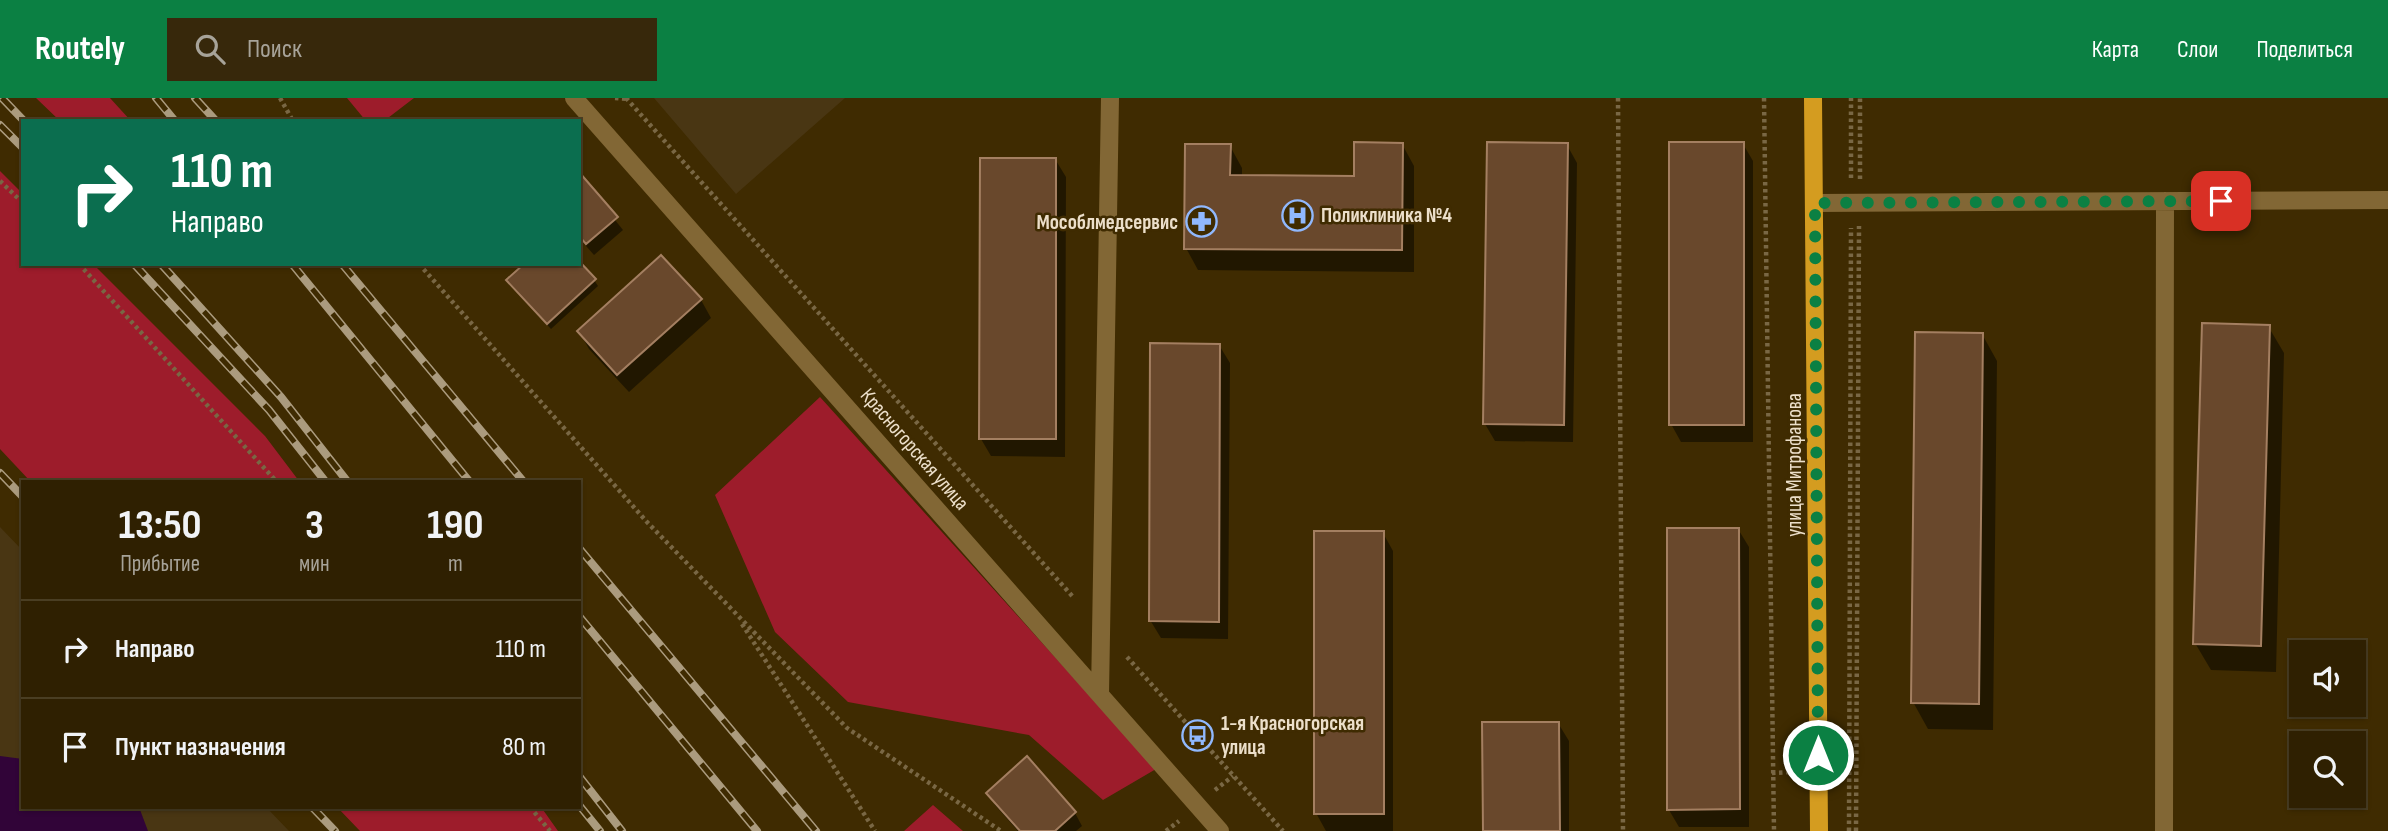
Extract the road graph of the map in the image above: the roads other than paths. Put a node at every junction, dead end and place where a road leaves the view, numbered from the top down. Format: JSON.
{"nodes":[{"id":1,"x":574,"y":98,"type":"edge"},
{"id":2,"x":1110,"y":98,"type":"edge"},
{"id":3,"x":1813,"y":98,"type":"edge"},
{"id":4,"x":2388,"y":200,"type":"edge"},
{"id":5,"x":2165,"y":201,"type":"junction"},
{"id":6,"x":1815,"y":203,"type":"junction"},
{"id":7,"x":1100,"y":694,"type":"junction"},
{"id":8,"x":1220,"y":831,"type":"edge"},
{"id":9,"x":1819,"y":831,"type":"edge"},
{"id":10,"x":2164,"y":831,"type":"edge"}],
"edges":[{"from":1,"to":7,"type":"street","name":"Красногорская улица"},
{"from":2,"to":7,"type":"street"},
{"from":3,"to":6,"type":"main road","name":"улица Митрофанова"},
{"from":4,"to":5,"type":"street"},
{"from":5,"to":6,"type":"street"},
{"from":5,"to":10,"type":"street"},
{"from":6,"to":9,"type":"main road","name":"улица Митрофанова"},
{"from":7,"to":8,"type":"street","name":"Красногорская улица"}]}
